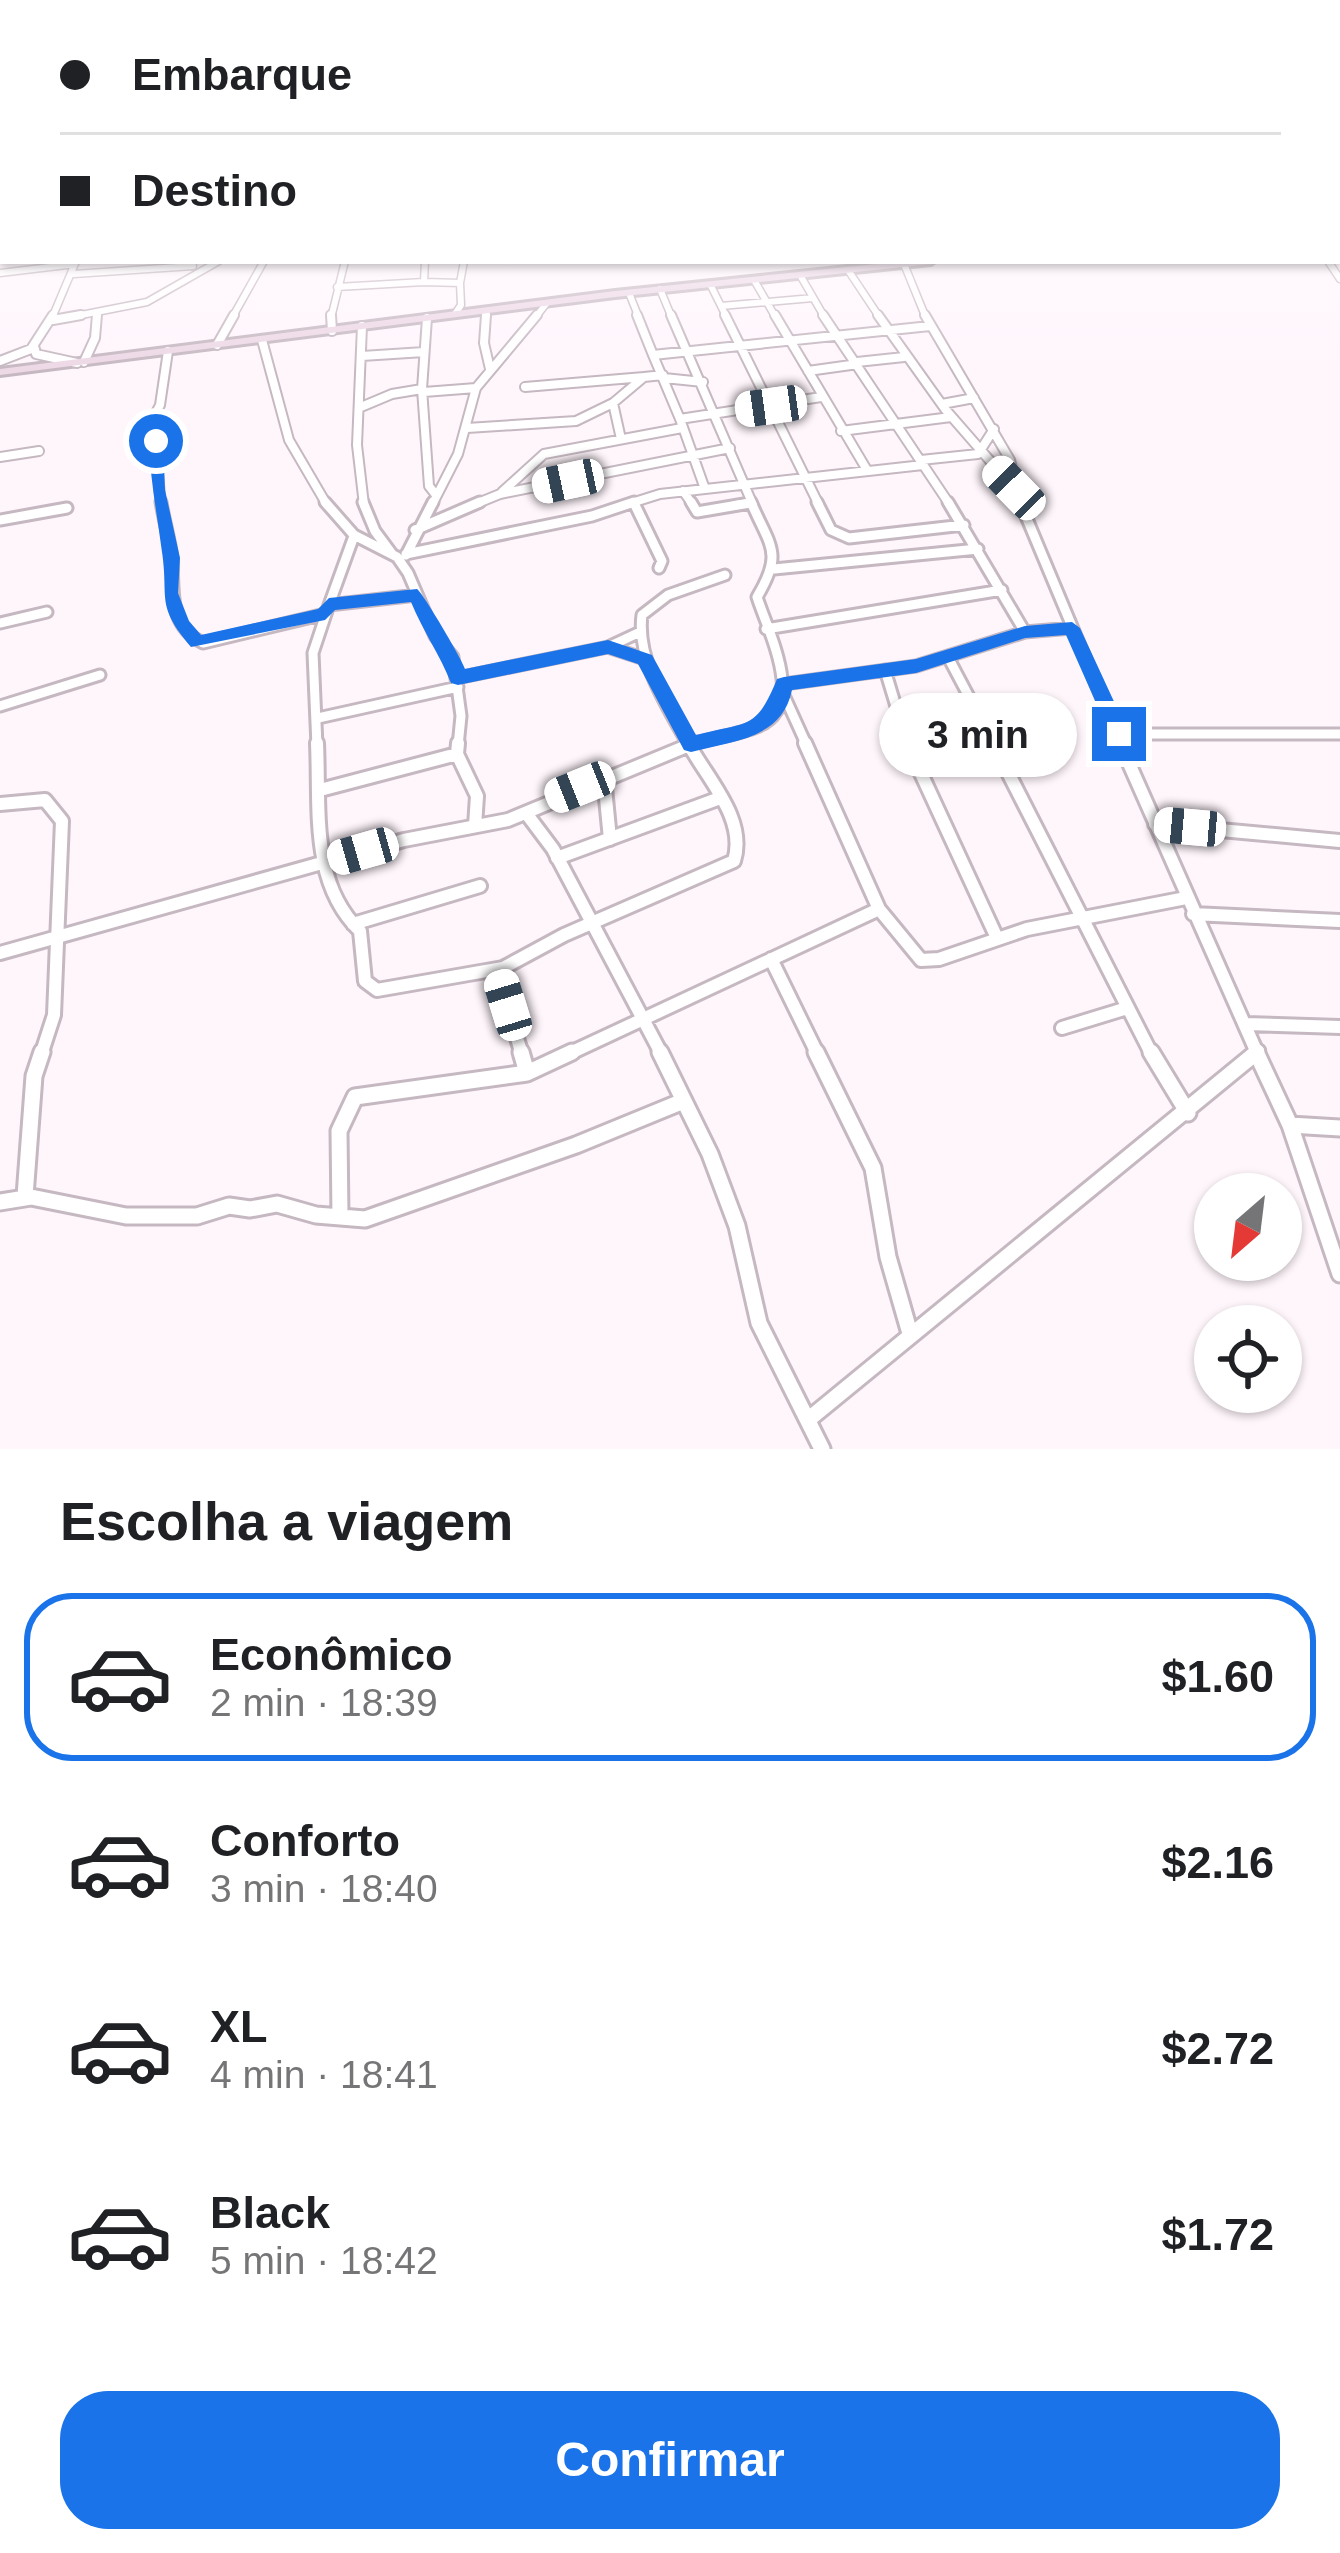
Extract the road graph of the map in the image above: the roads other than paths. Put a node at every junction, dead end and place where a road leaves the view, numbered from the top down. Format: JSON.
{"nodes":[{"id":1,"x":77,"y":264,"type":"edge"},
{"id":2,"x":262,"y":264,"type":"edge"},
{"id":3,"x":343,"y":264,"type":"edge"},
{"id":4,"x":425,"y":264,"type":"edge"},
{"id":5,"x":463,"y":264,"type":"edge"},
{"id":6,"x":890,"y":264,"type":"edge"},
{"id":7,"x":905,"y":264,"type":"edge"},
{"id":8,"x":195,"y":267,"type":"edge"},
{"id":9,"x":848,"y":270,"type":"junction"},
{"id":10,"x":0,"y":273,"type":"edge"},
{"id":11,"x":800,"y":274,"type":"junction"},
{"id":12,"x":754,"y":280,"type":"junction"},
{"id":13,"x":424,"y":282,"type":"junction"},
{"id":14,"x":460,"y":284,"type":"junction"},
{"id":15,"x":338,"y":286,"type":"junction"},
{"id":16,"x":711,"y":286,"type":"junction"},
{"id":17,"x":660,"y":289,"type":"junction"},
{"id":18,"x":628,"y":292,"type":"junction"},
{"id":19,"x":813,"y":298,"type":"junction"},
{"id":20,"x":767,"y":302,"type":"junction"},
{"id":21,"x":546,"y":304,"type":"junction"},
{"id":22,"x":721,"y":306,"type":"junction"},
{"id":23,"x":458,"y":309,"type":"junction"},
{"id":24,"x":481,"y":311,"type":"junction"},
{"id":25,"x":97,"y":315,"type":"junction"},
{"id":26,"x":427,"y":318,"type":"junction"},
{"id":27,"x":53,"y":320,"type":"junction"},
{"id":28,"x":362,"y":326,"type":"junction"},
{"id":29,"x":931,"y":326,"type":"junction"},
{"id":30,"x":887,"y":329,"type":"junction"},
{"id":31,"x":332,"y":331,"type":"junction"},
{"id":32,"x":834,"y":333,"type":"junction"},
{"id":33,"x":262,"y":340,"type":"junction"},
{"id":34,"x":789,"y":340,"type":"junction"},
{"id":35,"x":217,"y":345,"type":"junction"},
{"id":36,"x":740,"y":345,"type":"junction"},
{"id":37,"x":35,"y":349,"type":"junction"},
{"id":38,"x":688,"y":351,"type":"junction"},
{"id":39,"x":168,"y":352,"type":"junction"},
{"id":40,"x":424,"y":352,"type":"junction"},
{"id":41,"x":653,"y":355,"type":"junction"},
{"id":42,"x":362,"y":356,"type":"junction"},
{"id":43,"x":904,"y":357,"type":"junction"},
{"id":44,"x":0,"y":361,"type":"edge"},
{"id":45,"x":80,"y":363,"type":"junction"},
{"id":46,"x":858,"y":363,"type":"junction"},
{"id":47,"x":490,"y":369,"type":"junction"},
{"id":48,"x":808,"y":371,"type":"junction"},
{"id":49,"x":0,"y":372,"type":"edge"},
{"id":50,"x":664,"y":376,"type":"junction"},
{"id":51,"x":644,"y":377,"type":"junction"},
{"id":52,"x":703,"y":382,"type":"junction"},
{"id":53,"x":526,"y":387,"type":"dead end"},
{"id":54,"x":476,"y":388,"type":"junction"},
{"id":55,"x":423,"y":391,"type":"junction"},
{"id":56,"x":821,"y":397,"type":"junction"},
{"id":57,"x":974,"y":398,"type":"junction"},
{"id":58,"x":613,"y":403,"type":"junction"},
{"id":59,"x":942,"y":404,"type":"junction"},
{"id":60,"x":771,"y":406,"type":"junction"},
{"id":61,"x":361,"y":407,"type":"junction"},
{"id":62,"x":716,"y":413,"type":"junction"},
{"id":63,"x":951,"y":417,"type":"junction"},
{"id":64,"x":681,"y":424,"type":"junction"},
{"id":65,"x":901,"y":425,"type":"junction"},
{"id":66,"x":467,"y":428,"type":"junction"},
{"id":67,"x":994,"y":429,"type":"junction"},
{"id":68,"x":841,"y":430,"type":"junction"},
{"id":69,"x":621,"y":439,"type":"junction"},
{"id":70,"x":730,"y":448,"type":"junction"},
{"id":71,"x":39,"y":451,"type":"dead end"},
{"id":72,"x":691,"y":452,"type":"junction"},
{"id":73,"x":978,"y":454,"type":"junction"},
{"id":74,"x":0,"y":457,"type":"edge"},
{"id":75,"x":1010,"y":460,"type":"junction"},
{"id":76,"x":922,"y":463,"type":"junction"},
{"id":77,"x":990,"y":464,"type":"junction"},
{"id":78,"x":866,"y":470,"type":"junction"},
{"id":79,"x":805,"y":476,"type":"junction"},
{"id":80,"x":742,"y":485,"type":"junction"},
{"id":81,"x":1014,"y":488,"type":"junction"},
{"id":82,"x":705,"y":489,"type":"junction"},
{"id":83,"x":683,"y":491,"type":"junction"},
{"id":84,"x":500,"y":494,"type":"junction"},
{"id":85,"x":436,"y":495,"type":"junction"},
{"id":86,"x":634,"y":503,"type":"junction"},
{"id":87,"x":750,"y":503,"type":"junction"},
{"id":88,"x":68,"y":508,"type":"dead end"},
{"id":89,"x":0,"y":520,"type":"edge"},
{"id":90,"x":964,"y":525,"type":"junction"},
{"id":91,"x":416,"y":530,"type":"junction"},
{"id":92,"x":355,"y":536,"type":"junction"},
{"id":93,"x":978,"y":549,"type":"junction"},
{"id":94,"x":392,"y":554,"type":"junction"},
{"id":95,"x":404,"y":559,"type":"junction"},
{"id":96,"x":659,"y":568,"type":"dead end"},
{"id":97,"x":774,"y":568,"type":"junction"},
{"id":98,"x":724,"y":575,"type":"dead end"},
{"id":99,"x":1002,"y":590,"type":"junction"},
{"id":100,"x":417,"y":595,"type":"junction"},
{"id":101,"x":327,"y":609,"type":"junction"},
{"id":102,"x":47,"y":613,"type":"dead end"},
{"id":103,"x":0,"y":622,"type":"edge"},
{"id":104,"x":1072,"y":628,"type":"junction"},
{"id":105,"x":766,"y":629,"type":"junction"},
{"id":106,"x":1025,"y":632,"type":"junction"},
{"id":107,"x":638,"y":633,"type":"junction"},
{"id":108,"x":608,"y":647,"type":"junction"},
{"id":109,"x":646,"y":659,"type":"junction"},
{"id":110,"x":949,"y":659,"type":"junction"},
{"id":111,"x":885,"y":670,"type":"junction"},
{"id":112,"x":100,"y":675,"type":"dead end"},
{"id":113,"x":458,"y":683,"type":"junction"},
{"id":114,"x":783,"y":689,"type":"junction"},
{"id":115,"x":0,"y":706,"type":"edge"},
{"id":116,"x":318,"y":718,"type":"junction"},
{"id":117,"x":1119,"y":734,"type":"junction"},
{"id":118,"x":1340,"y":734,"type":"edge"},
{"id":119,"x":691,"y":744,"type":"junction"},
{"id":120,"x":457,"y":754,"type":"junction"},
{"id":121,"x":604,"y":778,"type":"junction"},
{"id":122,"x":320,"y":790,"type":"junction"},
{"id":123,"x":720,"y":798,"type":"junction"},
{"id":124,"x":0,"y":804,"type":"edge"},
{"id":125,"x":526,"y":813,"type":"junction"},
{"id":126,"x":1155,"y":824,"type":"junction"},
{"id":127,"x":476,"y":826,"type":"junction"},
{"id":128,"x":610,"y":838,"type":"junction"},
{"id":129,"x":1340,"y":841,"type":"edge"},
{"id":130,"x":557,"y":858,"type":"junction"},
{"id":131,"x":322,"y":863,"type":"junction"},
{"id":132,"x":480,"y":886,"type":"dead end"},
{"id":133,"x":1186,"y":898,"type":"junction"},
{"id":134,"x":879,"y":909,"type":"junction"},
{"id":135,"x":1193,"y":914,"type":"junction"},
{"id":136,"x":1077,"y":919,"type":"junction"},
{"id":137,"x":1340,"y":921,"type":"edge"},
{"id":138,"x":591,"y":923,"type":"junction"},
{"id":139,"x":353,"y":924,"type":"junction"},
{"id":140,"x":58,"y":935,"type":"junction"},
{"id":141,"x":998,"y":938,"type":"junction"},
{"id":142,"x":0,"y":952,"type":"edge"},
{"id":143,"x":771,"y":959,"type":"junction"},
{"id":144,"x":497,"y":970,"type":"junction"},
{"id":145,"x":1124,"y":1009,"type":"junction"},
{"id":146,"x":644,"y":1018,"type":"junction"},
{"id":147,"x":1246,"y":1024,"type":"junction"},
{"id":148,"x":1340,"y":1027,"type":"edge"},
{"id":149,"x":1061,"y":1028,"type":"dead end"},
{"id":150,"x":1258,"y":1052,"type":"junction"},
{"id":151,"x":527,"y":1073,"type":"junction"},
{"id":152,"x":681,"y":1102,"type":"junction"},
{"id":153,"x":1189,"y":1113,"type":"junction"},
{"id":154,"x":1290,"y":1125,"type":"junction"},
{"id":155,"x":1340,"y":1128,"type":"edge"},
{"id":156,"x":25,"y":1196,"type":"junction"},
{"id":157,"x":0,"y":1202,"type":"edge"},
{"id":158,"x":340,"y":1217,"type":"junction"},
{"id":159,"x":1333,"y":1221,"type":"edge"},
{"id":160,"x":1340,"y":1274,"type":"edge"},
{"id":161,"x":909,"y":1330,"type":"junction"},
{"id":162,"x":809,"y":1419,"type":"junction"},
{"id":163,"x":822,"y":1449,"type":"edge"}],
"edges":[{"from":1,"to":8,"type":"street"},
{"from":1,"to":10,"type":"street"},
{"from":1,"to":27,"type":"street"},
{"from":2,"to":35,"type":"street"},
{"from":3,"to":15,"type":"street"},
{"from":4,"to":13,"type":"street"},
{"from":5,"to":14,"type":"street"},
{"from":6,"to":9,"type":"street"},
{"from":7,"to":29,"type":"street"},
{"from":8,"to":25,"type":"street"},
{"from":9,"to":11,"type":"street"},
{"from":9,"to":30,"type":"street"},
{"from":11,"to":12,"type":"street"},
{"from":11,"to":19,"type":"street"},
{"from":12,"to":16,"type":"street"},
{"from":12,"to":20,"type":"street"},
{"from":13,"to":14,"type":"street"},
{"from":13,"to":15,"type":"street"},
{"from":14,"to":23,"type":"street"},
{"from":15,"to":31,"type":"street"},
{"from":16,"to":17,"type":"street"},
{"from":16,"to":22,"type":"street"},
{"from":17,"to":18,"type":"street"},
{"from":17,"to":38,"type":"street"},
{"from":18,"to":21,"type":"street"},
{"from":18,"to":41,"type":"street"},
{"from":19,"to":20,"type":"street"},
{"from":19,"to":32,"type":"street"},
{"from":20,"to":22,"type":"street"},
{"from":20,"to":34,"type":"street"},
{"from":21,"to":24,"type":"street"},
{"from":21,"to":47,"type":"street"},
{"from":22,"to":36,"type":"street"},
{"from":23,"to":24,"type":"street"},
{"from":23,"to":26,"type":"street"},
{"from":24,"to":47,"type":"street"},
{"from":25,"to":27,"type":"street"},
{"from":25,"to":45,"type":"street"},
{"from":26,"to":28,"type":"street"},
{"from":26,"to":40,"type":"street"},
{"from":27,"to":37,"type":"street"},
{"from":28,"to":31,"type":"street"},
{"from":28,"to":42,"type":"street"},
{"from":29,"to":30,"type":"street"},
{"from":29,"to":57,"type":"street"},
{"from":30,"to":32,"type":"street"},
{"from":30,"to":43,"type":"street"},
{"from":31,"to":33,"type":"street"},
{"from":32,"to":34,"type":"street"},
{"from":32,"to":46,"type":"street"},
{"from":33,"to":35,"type":"street"},
{"from":33,"to":92,"type":"street"},
{"from":34,"to":36,"type":"street"},
{"from":34,"to":48,"type":"street"},
{"from":35,"to":39,"type":"street"},
{"from":36,"to":38,"type":"street"},
{"from":36,"to":60,"type":"street"},
{"from":37,"to":44,"type":"street"},
{"from":37,"to":45,"type":"street"},
{"from":38,"to":41,"type":"street"},
{"from":38,"to":52,"type":"street"},
{"from":39,"to":45,"type":"street"},
{"from":39,"to":101,"type":"street"},
{"from":40,"to":42,"type":"street"},
{"from":40,"to":55,"type":"street"},
{"from":41,"to":50,"type":"street"},
{"from":42,"to":61,"type":"street"},
{"from":43,"to":46,"type":"street"},
{"from":43,"to":59,"type":"street"},
{"from":45,"to":49,"type":"street"},
{"from":46,"to":48,"type":"street"},
{"from":46,"to":65,"type":"street"},
{"from":47,"to":54,"type":"street"},
{"from":48,"to":56,"type":"street"},
{"from":50,"to":51,"type":"street"},
{"from":50,"to":52,"type":"street"},
{"from":50,"to":64,"type":"street"},
{"from":51,"to":53,"type":"street"},
{"from":51,"to":58,"type":"street"},
{"from":52,"to":62,"type":"street"},
{"from":54,"to":55,"type":"street"},
{"from":54,"to":66,"type":"street"},
{"from":55,"to":61,"type":"street"},
{"from":55,"to":85,"type":"street"},
{"from":56,"to":60,"type":"street"},
{"from":56,"to":68,"type":"street"},
{"from":57,"to":59,"type":"street"},
{"from":57,"to":67,"type":"street"},
{"from":58,"to":66,"type":"street"},
{"from":58,"to":69,"type":"street"},
{"from":59,"to":63,"type":"street"},
{"from":60,"to":62,"type":"street"},
{"from":60,"to":79,"type":"street"},
{"from":61,"to":94,"type":"street"},
{"from":62,"to":64,"type":"street"},
{"from":62,"to":70,"type":"street"},
{"from":63,"to":65,"type":"street"},
{"from":63,"to":73,"type":"street"},
{"from":64,"to":69,"type":"street"},
{"from":64,"to":72,"type":"street"},
{"from":65,"to":68,"type":"street"},
{"from":65,"to":76,"type":"street"},
{"from":66,"to":85,"type":"street"},
{"from":67,"to":73,"type":"street"},
{"from":67,"to":75,"type":"street"},
{"from":68,"to":78,"type":"street"},
{"from":69,"to":84,"type":"street"},
{"from":70,"to":72,"type":"street"},
{"from":70,"to":80,"type":"street"},
{"from":71,"to":74,"type":"street"},
{"from":72,"to":82,"type":"street"},
{"from":72,"to":84,"type":"street"},
{"from":73,"to":76,"type":"street"},
{"from":73,"to":77,"type":"street"},
{"from":75,"to":77,"type":"street"},
{"from":75,"to":81,"type":"street"},
{"from":76,"to":78,"type":"street"},
{"from":76,"to":90,"type":"street"},
{"from":77,"to":81,"type":"street"},
{"from":78,"to":79,"type":"street"},
{"from":79,"to":80,"type":"street"},
{"from":79,"to":90,"type":"street"},
{"from":80,"to":82,"type":"street"},
{"from":80,"to":87,"type":"street"},
{"from":81,"to":104,"type":"street"},
{"from":82,"to":83,"type":"street"},
{"from":83,"to":86,"type":"street"},
{"from":83,"to":87,"type":"street"},
{"from":84,"to":91,"type":"street"},
{"from":85,"to":91,"type":"street"},
{"from":86,"to":95,"type":"street"},
{"from":86,"to":96,"type":"street"},
{"from":87,"to":97,"type":"street"},
{"from":88,"to":89,"type":"street"},
{"from":90,"to":93,"type":"street"},
{"from":91,"to":95,"type":"street"},
{"from":92,"to":94,"type":"street"},
{"from":92,"to":101,"type":"street"},
{"from":93,"to":97,"type":"street"},
{"from":93,"to":99,"type":"street"},
{"from":94,"to":95,"type":"street"},
{"from":95,"to":100,"type":"street"},
{"from":97,"to":105,"type":"street"},
{"from":98,"to":107,"type":"street"},
{"from":99,"to":105,"type":"street"},
{"from":99,"to":106,"type":"street"},
{"from":100,"to":101,"type":"street"},
{"from":100,"to":113,"type":"street"},
{"from":101,"to":116,"type":"street"},
{"from":102,"to":103,"type":"street"},
{"from":104,"to":106,"type":"street"},
{"from":104,"to":117,"type":"street"},
{"from":105,"to":114,"type":"street"},
{"from":106,"to":110,"type":"street"},
{"from":107,"to":108,"type":"street"},
{"from":107,"to":109,"type":"street"},
{"from":108,"to":109,"type":"street"},
{"from":108,"to":113,"type":"street"},
{"from":109,"to":119,"type":"street"},
{"from":110,"to":111,"type":"street"},
{"from":110,"to":136,"type":"street"},
{"from":111,"to":114,"type":"street"},
{"from":111,"to":141,"type":"street"},
{"from":112,"to":115,"type":"street"},
{"from":113,"to":116,"type":"street"},
{"from":113,"to":120,"type":"street"},
{"from":114,"to":119,"type":"street"},
{"from":114,"to":134,"type":"street"},
{"from":116,"to":122,"type":"street"},
{"from":117,"to":118,"type":"street"},
{"from":117,"to":126,"type":"street"},
{"from":119,"to":121,"type":"street"},
{"from":119,"to":123,"type":"street"},
{"from":120,"to":122,"type":"street"},
{"from":120,"to":127,"type":"street"},
{"from":121,"to":125,"type":"street"},
{"from":121,"to":128,"type":"street"},
{"from":122,"to":131,"type":"street"},
{"from":123,"to":128,"type":"street"},
{"from":123,"to":138,"type":"street"},
{"from":124,"to":140,"type":"street"},
{"from":125,"to":127,"type":"street"},
{"from":125,"to":130,"type":"street"},
{"from":126,"to":129,"type":"street"},
{"from":126,"to":133,"type":"street"},
{"from":127,"to":131,"type":"street"},
{"from":128,"to":130,"type":"street"},
{"from":130,"to":138,"type":"street"},
{"from":131,"to":139,"type":"street"},
{"from":131,"to":140,"type":"street"},
{"from":132,"to":139,"type":"street"},
{"from":133,"to":135,"type":"street"},
{"from":133,"to":136,"type":"street"},
{"from":134,"to":141,"type":"street"},
{"from":134,"to":143,"type":"street"},
{"from":135,"to":137,"type":"street"},
{"from":135,"to":147,"type":"street"},
{"from":136,"to":141,"type":"street"},
{"from":136,"to":145,"type":"street"},
{"from":138,"to":144,"type":"street"},
{"from":138,"to":146,"type":"street"},
{"from":139,"to":144,"type":"street"},
{"from":140,"to":142,"type":"street"},
{"from":140,"to":156,"type":"street"},
{"from":143,"to":146,"type":"street"},
{"from":143,"to":161,"type":"street"},
{"from":144,"to":151,"type":"street"},
{"from":145,"to":149,"type":"street"},
{"from":145,"to":153,"type":"street"},
{"from":146,"to":151,"type":"street"},
{"from":146,"to":152,"type":"street"},
{"from":147,"to":148,"type":"street"},
{"from":147,"to":150,"type":"street"},
{"from":150,"to":153,"type":"street"},
{"from":150,"to":154,"type":"street"},
{"from":151,"to":158,"type":"street"},
{"from":152,"to":158,"type":"street"},
{"from":152,"to":162,"type":"street"},
{"from":153,"to":161,"type":"street"},
{"from":154,"to":155,"type":"street"},
{"from":154,"to":159,"type":"street"},
{"from":156,"to":157,"type":"street"},
{"from":156,"to":158,"type":"street"},
{"from":159,"to":160,"type":"street"},
{"from":161,"to":162,"type":"street"},
{"from":162,"to":163,"type":"street"}]}
